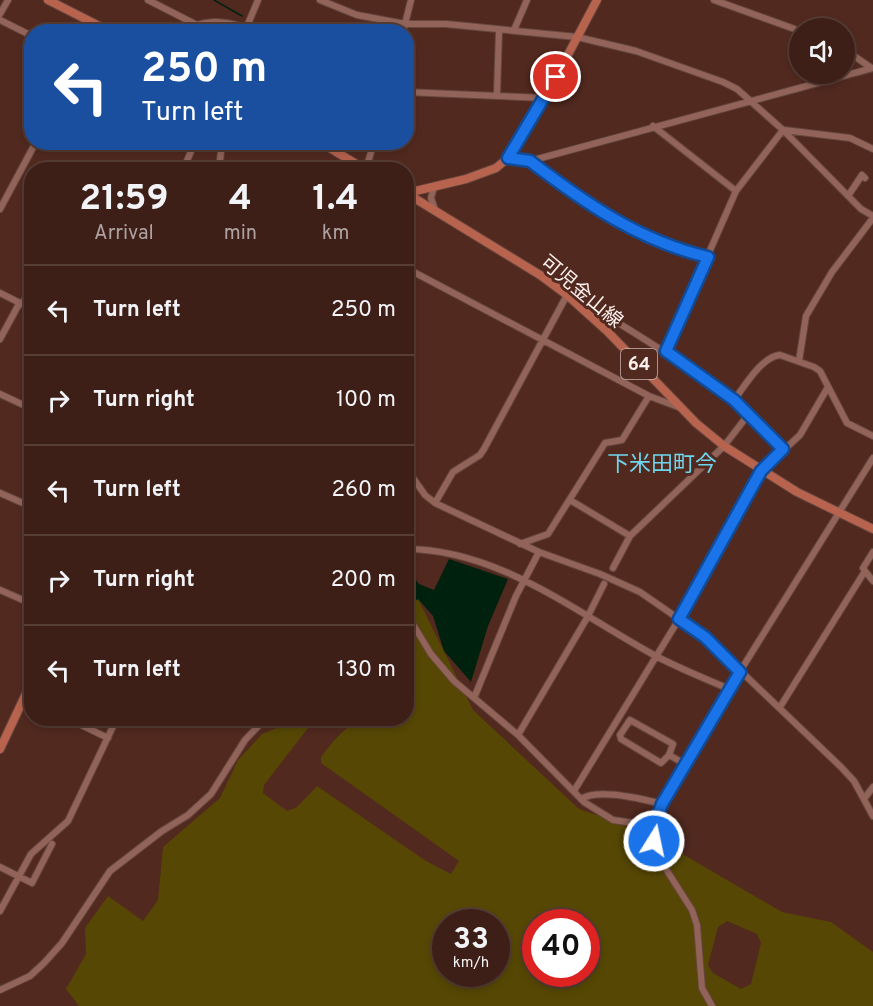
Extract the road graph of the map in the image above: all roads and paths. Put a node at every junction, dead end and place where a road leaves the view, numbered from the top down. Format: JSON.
{"nodes":[{"id":1,"x":8,"y":0,"type":"edge"},
{"id":2,"x":48,"y":0,"type":"edge"},
{"id":3,"x":148,"y":0,"type":"edge"},
{"id":4,"x":320,"y":0,"type":"edge"},
{"id":5,"x":411,"y":0,"type":"edge"},
{"id":6,"x":527,"y":0,"type":"edge"},
{"id":7,"x":597,"y":0,"type":"edge"},
{"id":8,"x":714,"y":0,"type":"edge"},
{"id":9,"x":255,"y":1,"type":"edge"},
{"id":10,"x":0,"y":14,"type":"edge"},
{"id":11,"x":0,"y":20,"type":"edge"},
{"id":12,"x":95,"y":24,"type":"edge"},
{"id":13,"x":195,"y":24,"type":"joint"},
{"id":14,"x":232,"y":24,"type":"edge"},
{"id":15,"x":247,"y":24,"type":"edge"},
{"id":16,"x":405,"y":24,"type":"junction"},
{"id":17,"x":789,"y":27,"type":"edge"},
{"id":18,"x":514,"y":30,"type":"junction"},
{"id":19,"x":499,"y":31,"type":"junction"},
{"id":20,"x":24,"y":32,"type":"edge"},
{"id":21,"x":577,"y":37,"type":"junction"},
{"id":22,"x":855,"y":56,"type":"edge"},
{"id":23,"x":871,"y":68,"type":"edge"},
{"id":24,"x":414,"y":92,"type":"edge"},
{"id":25,"x":497,"y":94,"type":"junction"},
{"id":26,"x":545,"y":98,"type":"junction"},
{"id":27,"x":750,"y":100,"type":"junction"},
{"id":28,"x":653,"y":126,"type":"junction"},
{"id":29,"x":783,"y":130,"type":"junction"},
{"id":30,"x":873,"y":149,"type":"edge"},
{"id":31,"x":222,"y":150,"type":"edge"},
{"id":32,"x":333,"y":150,"type":"edge"},
{"id":33,"x":508,"y":158,"type":"junction"},
{"id":34,"x":530,"y":161,"type":"junction"},
{"id":35,"x":220,"y":162,"type":"edge"},
{"id":36,"x":353,"y":162,"type":"edge"},
{"id":37,"x":24,"y":164,"type":"edge"},
{"id":38,"x":865,"y":178,"type":"dead end"},
{"id":39,"x":434,"y":187,"type":"junction"},
{"id":40,"x":414,"y":191,"type":"edge"},
{"id":41,"x":736,"y":191,"type":"junction"},
{"id":42,"x":848,"y":196,"type":"junction"},
{"id":43,"x":414,"y":197,"type":"edge"},
{"id":44,"x":0,"y":208,"type":"edge"},
{"id":45,"x":435,"y":210,"type":"junction"},
{"id":46,"x":873,"y":217,"type":"edge"},
{"id":47,"x":708,"y":257,"type":"junction"},
{"id":48,"x":414,"y":272,"type":"edge"},
{"id":49,"x":0,"y":293,"type":"edge"},
{"id":50,"x":567,"y":295,"type":"junction"},
{"id":51,"x":24,"y":299,"type":"edge"},
{"id":52,"x":21,"y":304,"type":"junction"},
{"id":53,"x":24,"y":305,"type":"edge"},
{"id":54,"x":0,"y":339,"type":"edge"},
{"id":55,"x":542,"y":339,"type":"junction"},
{"id":56,"x":666,"y":351,"type":"junction"},
{"id":57,"x":799,"y":361,"type":"junction"},
{"id":58,"x":828,"y":387,"type":"junction"},
{"id":59,"x":0,"y":394,"type":"edge"},
{"id":60,"x":649,"y":396,"type":"junction"},
{"id":61,"x":734,"y":400,"type":"junction"},
{"id":62,"x":24,"y":405,"type":"edge"},
{"id":63,"x":682,"y":408,"type":"junction"},
{"id":64,"x":748,"y":415,"type":"junction"},
{"id":65,"x":873,"y":436,"type":"edge"},
{"id":66,"x":724,"y":446,"type":"junction"},
{"id":67,"x":783,"y":449,"type":"junction"},
{"id":68,"x":873,"y":458,"type":"edge"},
{"id":69,"x":871,"y":467,"type":"edge"},
{"id":70,"x":761,"y":471,"type":"junction"},
{"id":71,"x":414,"y":479,"type":"edge"},
{"id":72,"x":0,"y":493,"type":"edge"},
{"id":73,"x":570,"y":500,"type":"junction"},
{"id":74,"x":435,"y":503,"type":"junction"},
{"id":75,"x":24,"y":504,"type":"edge"},
{"id":76,"x":840,"y":513,"type":"junction"},
{"id":77,"x":873,"y":529,"type":"edge"},
{"id":78,"x":630,"y":536,"type":"junction"},
{"id":79,"x":520,"y":544,"type":"junction"},
{"id":80,"x":414,"y":550,"type":"edge"},
{"id":81,"x":539,"y":552,"type":"junction"},
{"id":82,"x":873,"y":552,"type":"edge"},
{"id":83,"x":612,"y":568,"type":"dead end"},
{"id":84,"x":865,"y":571,"type":"junction"},
{"id":85,"x":525,"y":580,"type":"junction"},
{"id":86,"x":873,"y":581,"type":"edge"},
{"id":87,"x":604,"y":584,"type":"dead end"},
{"id":88,"x":0,"y":590,"type":"edge"},
{"id":89,"x":24,"y":600,"type":"edge"},
{"id":90,"x":588,"y":618,"type":"junction"},
{"id":91,"x":679,"y":619,"type":"junction"},
{"id":92,"x":414,"y":627,"type":"edge"},
{"id":93,"x":656,"y":656,"type":"junction"},
{"id":94,"x":740,"y":672,"type":"junction"},
{"id":95,"x":729,"y":689,"type":"junction"},
{"id":96,"x":474,"y":698,"type":"junction"},
{"id":97,"x":24,"y":705,"type":"edge"},
{"id":98,"x":780,"y":707,"type":"junction"},
{"id":99,"x":83,"y":726,"type":"edge"},
{"id":100,"x":113,"y":726,"type":"edge"},
{"id":101,"x":258,"y":726,"type":"edge"},
{"id":102,"x":518,"y":735,"type":"junction"},
{"id":103,"x":108,"y":738,"type":"junction"},
{"id":104,"x":0,"y":748,"type":"edge"},
{"id":105,"x":669,"y":755,"type":"junction"},
{"id":106,"x":685,"y":764,"type":"junction"},
{"id":107,"x":873,"y":787,"type":"edge"},
{"id":108,"x":573,"y":791,"type":"junction"},
{"id":109,"x":864,"y":799,"type":"junction"},
{"id":110,"x":581,"y":800,"type":"junction"},
{"id":111,"x":662,"y":804,"type":"junction"},
{"id":112,"x":873,"y":816,"type":"edge"},
{"id":113,"x":654,"y":826,"type":"junction"},
{"id":114,"x":52,"y":844,"type":"dead end"},
{"id":115,"x":0,"y":867,"type":"edge"},
{"id":116,"x":17,"y":875,"type":"junction"},
{"id":117,"x":0,"y":911,"type":"edge"},
{"id":118,"x":0,"y":990,"type":"edge"},
{"id":119,"x":712,"y":1006,"type":"edge"}],
"edges":[{"from":1,"to":10,"type":"street"},
{"from":2,"to":12,"type":"main road"},
{"from":3,"to":13,"type":"street"},
{"from":4,"to":16,"type":"street"},
{"from":5,"to":16,"type":"street"},
{"from":6,"to":18,"type":"street"},
{"from":7,"to":21,"type":"main road"},
{"from":8,"to":17,"type":"street"},
{"from":9,"to":15,"type":"street"},
{"from":11,"to":20,"type":"street"},
{"from":13,"to":14,"type":"street"},
{"from":16,"to":19,"type":"street"},
{"from":18,"to":19,"type":"street"},
{"from":18,"to":21,"type":"street"},
{"from":19,"to":25,"type":"street"},
{"from":21,"to":26,"type":"main road"},
{"from":21,"to":27,"type":"street"},
{"from":22,"to":23,"type":"street"},
{"from":23,"to":27,"type":"street"},
{"from":24,"to":25,"type":"street"},
{"from":25,"to":26,"type":"street"},
{"from":26,"to":33,"type":"main road"},
{"from":27,"to":28,"type":"street"},
{"from":27,"to":29,"type":"street"},
{"from":28,"to":34,"type":"street"},
{"from":28,"to":41,"type":"street"},
{"from":29,"to":30,"type":"street"},
{"from":29,"to":41,"type":"street"},
{"from":29,"to":42,"type":"street"},
{"from":31,"to":35,"type":"street"},
{"from":32,"to":36,"type":"main road"},
{"from":33,"to":34,"type":"street"},
{"from":33,"to":39,"type":"main road"},
{"from":34,"to":47,"type":"street"},
{"from":37,"to":44,"type":"street"},
{"from":38,"to":42,"type":"street"},
{"from":39,"to":40,"type":"main road"},
{"from":39,"to":45,"type":"street"},
{"from":41,"to":47,"type":"street"},
{"from":42,"to":46,"type":"street"},
{"from":43,"to":45,"type":"main road","name":"可児金山線","number":"64"},
{"from":45,"to":50,"type":"main road","name":"可児金山線","number":"64"},
{"from":46,"to":57,"type":"street"},
{"from":47,"to":56,"type":"street"},
{"from":48,"to":55,"type":"street"},
{"from":49,"to":52,"type":"street"},
{"from":50,"to":55,"type":"street"},
{"from":50,"to":56,"type":"street"},
{"from":50,"to":63,"type":"main road","name":"可児金山線","number":"64"},
{"from":51,"to":52,"type":"street"},
{"from":52,"to":53,"type":"street"},
{"from":52,"to":54,"type":"street"},
{"from":55,"to":60,"type":"street"},
{"from":55,"to":74,"type":"street"},
{"from":56,"to":61,"type":"street"},
{"from":57,"to":58,"type":"street"},
{"from":57,"to":61,"type":"street"},
{"from":58,"to":65,"type":"street"},
{"from":58,"to":67,"type":"street"},
{"from":59,"to":62,"type":"street"},
{"from":60,"to":63,"type":"street"},
{"from":60,"to":73,"type":"street"},
{"from":61,"to":64,"type":"street"},
{"from":63,"to":66,"type":"main road","name":"可児金山線","number":"64"},
{"from":64,"to":66,"type":"street"},
{"from":64,"to":67,"type":"street"},
{"from":66,"to":70,"type":"main road","name":"可児金山線","number":"64"},
{"from":66,"to":78,"type":"street"},
{"from":67,"to":70,"type":"street"},
{"from":68,"to":69,"type":"street"},
{"from":69,"to":76,"type":"street"},
{"from":70,"to":76,"type":"main road","name":"可児金山線","number":"64"},
{"from":70,"to":91,"type":"street"},
{"from":71,"to":74,"type":"street"},
{"from":72,"to":75,"type":"street"},
{"from":73,"to":78,"type":"street"},
{"from":73,"to":79,"type":"street"},
{"from":74,"to":79,"type":"street"},
{"from":76,"to":77,"type":"main road","name":"可児金山線","number":"64"},
{"from":76,"to":94,"type":"street"},
{"from":78,"to":83,"type":"street"},
{"from":79,"to":81,"type":"street"},
{"from":80,"to":85,"type":"street"},
{"from":81,"to":85,"type":"street"},
{"from":81,"to":91,"type":"street"},
{"from":82,"to":84,"type":"street"},
{"from":84,"to":86,"type":"street"},
{"from":84,"to":98,"type":"street"},
{"from":85,"to":90,"type":"street"},
{"from":85,"to":96,"type":"street"},
{"from":87,"to":90,"type":"street"},
{"from":88,"to":89,"type":"street"},
{"from":90,"to":93,"type":"street"},
{"from":90,"to":102,"type":"street"},
{"from":91,"to":93,"type":"street"},
{"from":91,"to":94,"type":"street"},
{"from":92,"to":96,"type":"street"},
{"from":93,"to":95,"type":"street"},
{"from":93,"to":108,"type":"street"},
{"from":94,"to":95,"type":"street"},
{"from":94,"to":98,"type":"street"},
{"from":95,"to":106,"type":"street"},
{"from":96,"to":102,"type":"street"},
{"from":97,"to":104,"type":"main road"},
{"from":98,"to":109,"type":"street"},
{"from":99,"to":103,"type":"street"},
{"from":100,"to":103,"type":"street"},
{"from":101,"to":118,"type":"street"},
{"from":102,"to":108,"type":"street"},
{"from":103,"to":116,"type":"street"},
{"from":105,"to":105,"type":"street"},
{"from":105,"to":106,"type":"street"},
{"from":106,"to":111,"type":"street"},
{"from":107,"to":109,"type":"street"},
{"from":108,"to":110,"type":"street"},
{"from":109,"to":112,"type":"street"},
{"from":110,"to":111,"type":"street"},
{"from":110,"to":113,"type":"street"},
{"from":111,"to":113,"type":"street"},
{"from":113,"to":119,"type":"street"},
{"from":114,"to":116,"type":"street"},
{"from":115,"to":116,"type":"street"},
{"from":116,"to":117,"type":"street"}]}
